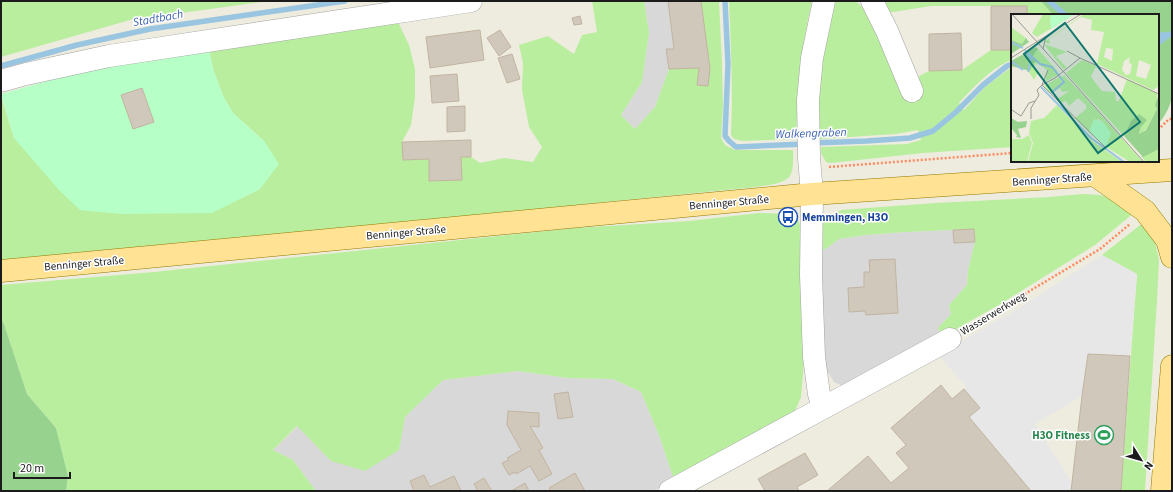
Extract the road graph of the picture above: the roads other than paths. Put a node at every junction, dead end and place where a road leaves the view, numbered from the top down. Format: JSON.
{"nodes":[{"id":1,"x":471,"y":1,"type":"edge"},
{"id":2,"x":824,"y":1,"type":"edge"},
{"id":3,"x":872,"y":1,"type":"edge"},
{"id":4,"x":1,"y":82,"type":"edge"},
{"id":5,"x":912,"y":91,"type":"dead end"},
{"id":6,"x":1172,"y":170,"type":"edge"},
{"id":7,"x":1096,"y":176,"type":"junction"},
{"id":8,"x":812,"y":194,"type":"junction"},
{"id":9,"x":1172,"y":257,"type":"edge"},
{"id":10,"x":1,"y":271,"type":"edge"},
{"id":11,"x":950,"y":339,"type":"road end"},
{"id":12,"x":1172,"y":366,"type":"edge"},
{"id":13,"x":823,"y":408,"type":"junction"},
{"id":14,"x":670,"y":491,"type":"edge"},
{"id":15,"x":1162,"y":491,"type":"edge"}],
"edges":[{"from":1,"to":4,"type":"street"},
{"from":2,"to":8,"type":"street"},
{"from":3,"to":5,"type":"street"},
{"from":6,"to":7,"type":"main road","name":"Benninger Straße"},
{"from":7,"to":8,"type":"main road","name":"Benninger Straße"},
{"from":7,"to":9,"type":"main road"},
{"from":8,"to":10,"type":"main road","name":"Benninger Straße"},
{"from":8,"to":13,"type":"street"},
{"from":11,"to":13,"type":"street","name":"Wasserwerkweg"},
{"from":12,"to":15,"type":"main road"},
{"from":13,"to":14,"type":"street","name":"Wasserwerkweg"}]}
